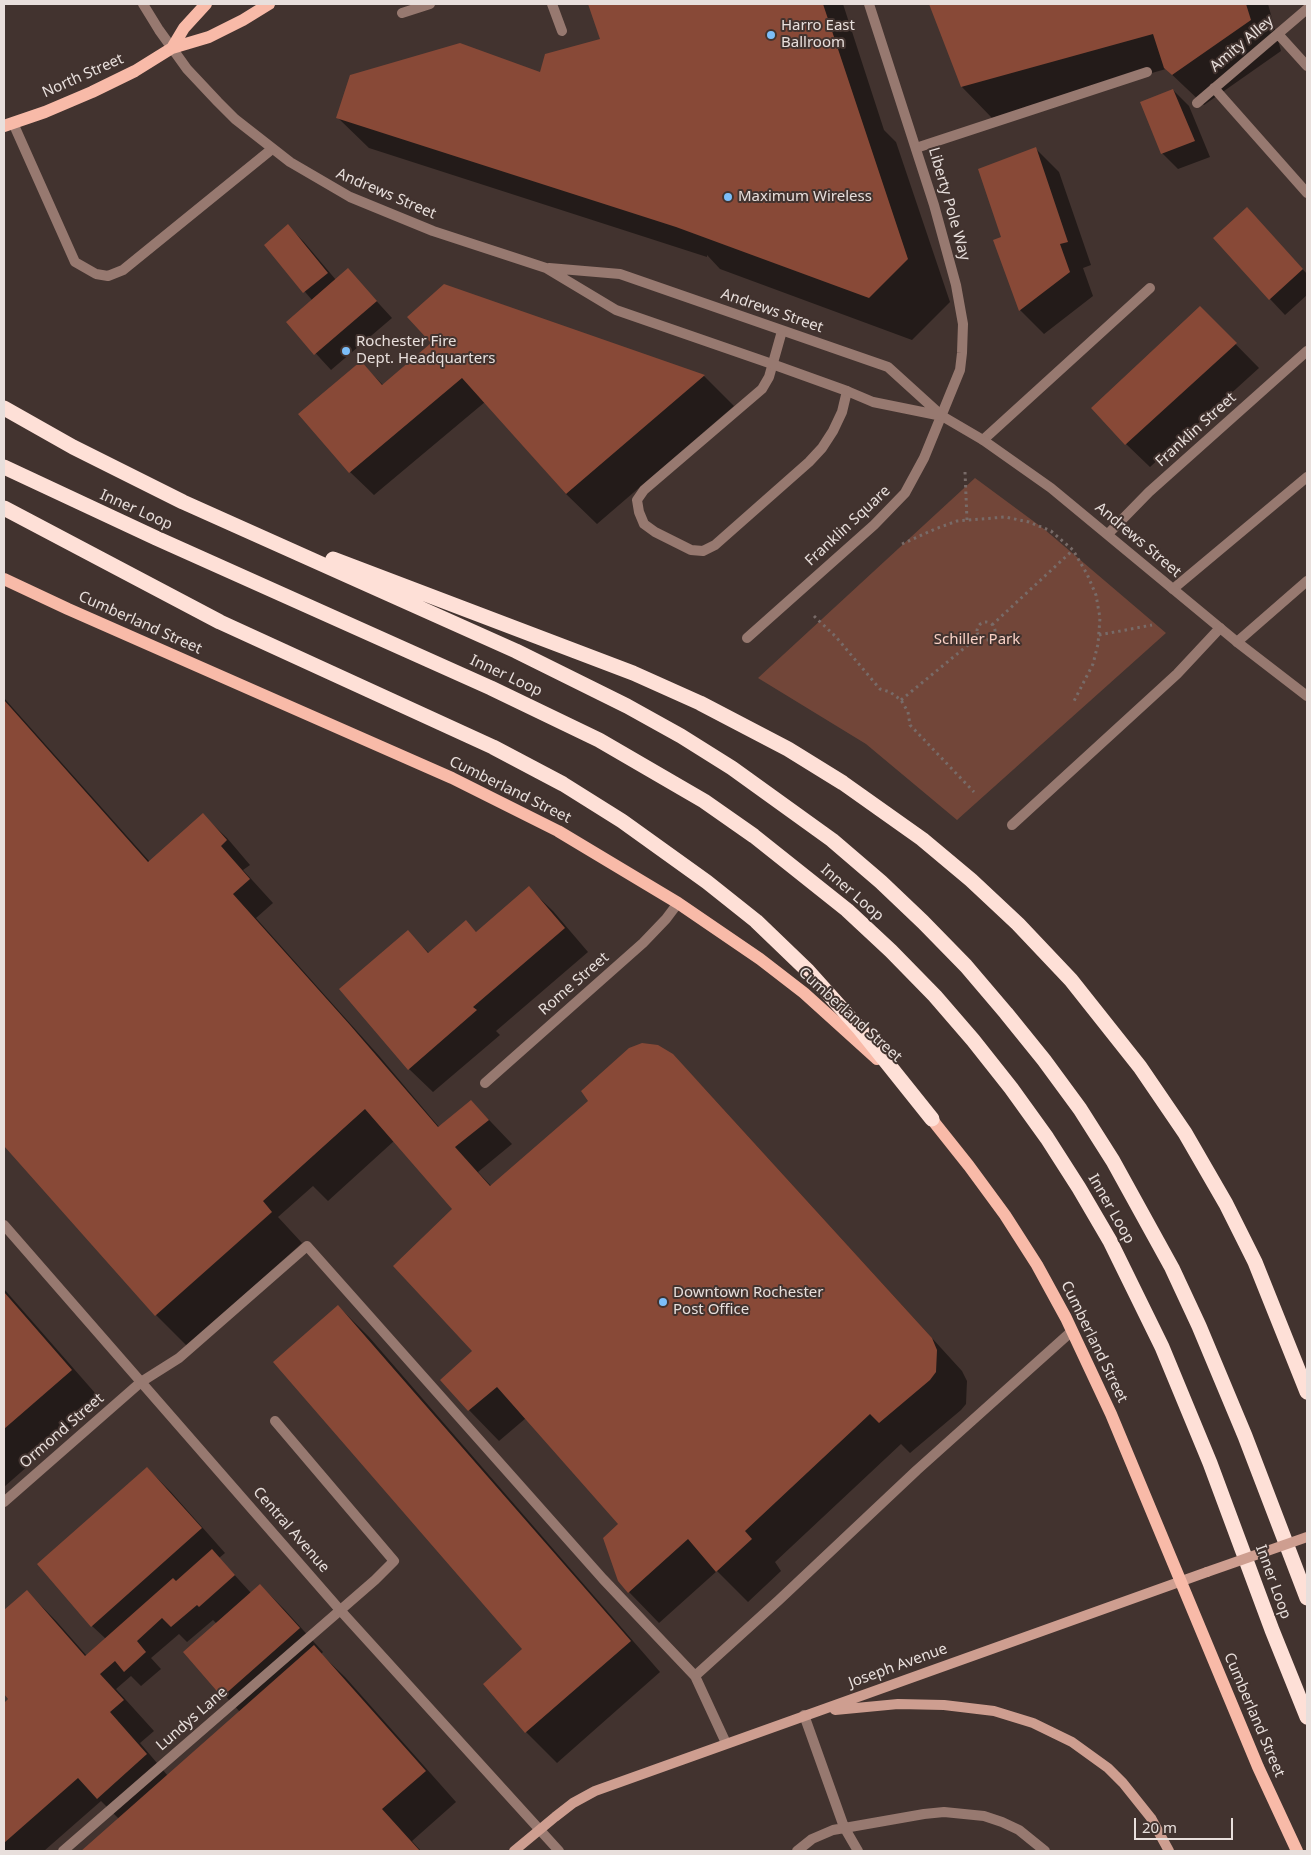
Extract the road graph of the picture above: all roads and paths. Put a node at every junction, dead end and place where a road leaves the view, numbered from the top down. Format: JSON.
{"nodes":[{"id":1,"x":143,"y":4,"type":"edge"},
{"id":2,"x":206,"y":4,"type":"edge"},
{"id":3,"x":269,"y":4,"type":"edge"},
{"id":4,"x":430,"y":4,"type":"edge"},
{"id":5,"x":552,"y":4,"type":"edge"},
{"id":6,"x":868,"y":4,"type":"edge"},
{"id":7,"x":1307,"y":9,"type":"edge"},
{"id":8,"x":402,"y":13,"type":"dead end"},
{"id":9,"x":562,"y":31,"type":"dead end"},
{"id":10,"x":1278,"y":34,"type":"junction"},
{"id":11,"x":172,"y":48,"type":"junction"},
{"id":12,"x":1307,"y":66,"type":"edge"},
{"id":13,"x":1147,"y":72,"type":"dead end"},
{"id":14,"x":1214,"y":88,"type":"junction"},
{"id":15,"x":1197,"y":103,"type":"dead end"},
{"id":16,"x":8,"y":124,"type":"edge"},
{"id":17,"x":916,"y":148,"type":"junction"},
{"id":18,"x":272,"y":149,"type":"junction"},
{"id":19,"x":1307,"y":193,"type":"edge"},
{"id":20,"x":546,"y":268,"type":"junction"},
{"id":21,"x":1150,"y":288,"type":"dead end"},
{"id":22,"x":782,"y":331,"type":"junction"},
{"id":23,"x":1307,"y":351,"type":"edge"},
{"id":24,"x":772,"y":364,"type":"junction"},
{"id":25,"x":847,"y":391,"type":"junction"},
{"id":26,"x":4,"y":408,"type":"edge"},
{"id":27,"x":942,"y":416,"type":"junction"},
{"id":28,"x":983,"y":440,"type":"junction"},
{"id":29,"x":4,"y":467,"type":"edge"},
{"id":30,"x":965,"y":472,"type":"dead end"},
{"id":31,"x":1307,"y":477,"type":"edge"},
{"id":32,"x":183,"y":502,"type":"junction"},
{"id":33,"x":4,"y":508,"type":"edge"},
{"id":34,"x":967,"y":520,"type":"junction"},
{"id":35,"x":1108,"y":534,"type":"junction"},
{"id":36,"x":902,"y":544,"type":"dead end"},
{"id":37,"x":1073,"y":550,"type":"junction"},
{"id":38,"x":4,"y":579,"type":"edge"},
{"id":39,"x":1307,"y":581,"type":"edge"},
{"id":40,"x":1172,"y":589,"type":"junction"},
{"id":41,"x":814,"y":616,"type":"dead end"},
{"id":42,"x":992,"y":625,"type":"junction"},
{"id":43,"x":1152,"y":625,"type":"dead end"},
{"id":44,"x":1220,"y":628,"type":"junction"},
{"id":45,"x":1099,"y":635,"type":"junction"},
{"id":46,"x":979,"y":636,"type":"junction"},
{"id":47,"x":746,"y":638,"type":"dead end"},
{"id":48,"x":1237,"y":642,"type":"junction"},
{"id":49,"x":1307,"y":696,"type":"edge"},
{"id":50,"x":901,"y":700,"type":"junction"},
{"id":51,"x":1073,"y":703,"type":"dead end"},
{"id":52,"x":974,"y":792,"type":"dead end"},
{"id":53,"x":1012,"y":826,"type":"dead end"},
{"id":54,"x":678,"y":903,"type":"junction"},
{"id":55,"x":485,"y":1083,"type":"dead end"},
{"id":56,"x":932,"y":1119,"type":"junction"},
{"id":57,"x":4,"y":1225,"type":"edge"},
{"id":58,"x":1072,"y":1331,"type":"junction"},
{"id":59,"x":141,"y":1382,"type":"junction"},
{"id":60,"x":1307,"y":1392,"type":"edge"},
{"id":61,"x":276,"y":1421,"type":"dead end"},
{"id":62,"x":4,"y":1502,"type":"edge"},
{"id":63,"x":1307,"y":1537,"type":"edge"},
{"id":64,"x":1181,"y":1582,"type":"junction"},
{"id":65,"x":1307,"y":1598,"type":"edge"},
{"id":66,"x":340,"y":1610,"type":"junction"},
{"id":67,"x":695,"y":1676,"type":"junction"},
{"id":68,"x":804,"y":1716,"type":"junction"},
{"id":69,"x":1307,"y":1717,"type":"edge"},
{"id":70,"x":726,"y":1743,"type":"junction"},
{"id":71,"x":844,"y":1827,"type":"junction"},
{"id":72,"x":539,"y":1829,"type":"junction"},
{"id":73,"x":804,"y":1849,"type":"edge"},
{"id":74,"x":63,"y":1851,"type":"edge"},
{"id":75,"x":514,"y":1851,"type":"edge"},
{"id":76,"x":559,"y":1851,"type":"edge"},
{"id":77,"x":858,"y":1851,"type":"edge"},
{"id":78,"x":1045,"y":1851,"type":"edge"},
{"id":79,"x":1169,"y":1851,"type":"edge"},
{"id":80,"x":1297,"y":1851,"type":"edge"}],
"edges":[{"from":1,"to":11,"type":"street","name":"Andrews Street"},
{"from":2,"to":11,"type":"main road"},
{"from":3,"to":11,"type":"main road"},
{"from":4,"to":8,"type":"street"},
{"from":5,"to":9,"type":"street"},
{"from":6,"to":17,"type":"street","name":"Liberty Pole Way"},
{"from":7,"to":10,"type":"street","name":"Amity Alley"},
{"from":10,"to":12,"type":"street"},
{"from":10,"to":14,"type":"street","name":"Amity Alley"},
{"from":11,"to":16,"type":"main road","name":"North Street"},
{"from":11,"to":18,"type":"street","name":"Andrews Street"},
{"from":13,"to":17,"type":"street"},
{"from":14,"to":15,"type":"street","name":"Amity Alley"},
{"from":14,"to":19,"type":"street"},
{"from":16,"to":18,"type":"street"},
{"from":17,"to":27,"type":"street","name":"Liberty Pole Way"},
{"from":18,"to":20,"type":"street","name":"Andrews Street"},
{"from":20,"to":22,"type":"street","name":"Andrews Street"},
{"from":20,"to":24,"type":"street","name":"Andrews Street"},
{"from":21,"to":28,"type":"street"},
{"from":22,"to":24,"type":"street"},
{"from":22,"to":27,"type":"street","name":"Andrews Street"},
{"from":23,"to":35,"type":"street","name":"Franklin Street"},
{"from":24,"to":25,"type":"street","name":"Andrews Street"},
{"from":24,"to":25,"type":"street"},
{"from":25,"to":27,"type":"street","name":"Andrews Street"},
{"from":26,"to":32,"type":"highway","name":"Inner Loop"},
{"from":27,"to":28,"type":"street","name":"Andrews Street"},
{"from":27,"to":47,"type":"street","name":"Franklin Square"},
{"from":28,"to":35,"type":"street","name":"Andrews Street"},
{"from":29,"to":69,"type":"highway","name":"Inner Loop"},
{"from":30,"to":34,"type":"path"},
{"from":31,"to":40,"type":"street"},
{"from":32,"to":60,"type":"highway"},
{"from":32,"to":65,"type":"highway","name":"Inner Loop"},
{"from":33,"to":56,"type":"highway"},
{"from":34,"to":36,"type":"path"},
{"from":34,"to":37,"type":"path"},
{"from":35,"to":40,"type":"street","name":"Andrews Street"},
{"from":37,"to":42,"type":"path"},
{"from":37,"to":45,"type":"path"},
{"from":38,"to":54,"type":"main road","name":"Cumberland Street"},
{"from":39,"to":48,"type":"street"},
{"from":40,"to":44,"type":"street","name":"Andrews Street"},
{"from":41,"to":50,"type":"path"},
{"from":42,"to":46,"type":"path"},
{"from":42,"to":46,"type":"path"},
{"from":43,"to":45,"type":"path"},
{"from":44,"to":48,"type":"street","name":"Andrews Street"},
{"from":44,"to":53,"type":"street"},
{"from":45,"to":51,"type":"path"},
{"from":46,"to":50,"type":"path"},
{"from":48,"to":49,"type":"street","name":"Andrews Street"},
{"from":50,"to":52,"type":"path"},
{"from":54,"to":55,"type":"street","name":"Rome Street"},
{"from":54,"to":56,"type":"main road","name":"Cumberland Street"},
{"from":56,"to":58,"type":"main road","name":"Cumberland Street"},
{"from":57,"to":59,"type":"street","name":"Central Avenue"},
{"from":58,"to":64,"type":"main road","name":"Cumberland Street"},
{"from":58,"to":67,"type":"street"},
{"from":59,"to":62,"type":"street","name":"Ormond Street"},
{"from":59,"to":66,"type":"street","name":"Central Avenue"},
{"from":59,"to":67,"type":"street","name":"Ormond Street"},
{"from":61,"to":66,"type":"street","name":"Lundys Lane"},
{"from":63,"to":64,"type":"main road","name":"Joseph Avenue","bridge":true},
{"from":64,"to":68,"type":"main road","name":"Joseph Avenue"},
{"from":64,"to":80,"type":"main road","name":"Cumberland Street"},
{"from":66,"to":72,"type":"street","name":"Central Avenue"},
{"from":66,"to":74,"type":"street","name":"Lundys Lane"},
{"from":67,"to":70,"type":"street"},
{"from":68,"to":70,"type":"main road","name":"Joseph Avenue"},
{"from":68,"to":71,"type":"street"},
{"from":68,"to":79,"type":"main road"},
{"from":70,"to":72,"type":"main road","name":"Joseph Avenue"},
{"from":71,"to":73,"type":"street"},
{"from":71,"to":77,"type":"street"},
{"from":71,"to":78,"type":"street"},
{"from":72,"to":75,"type":"main road","name":"Joseph Avenue"},
{"from":72,"to":76,"type":"street","name":"Central Avenue"}]}
